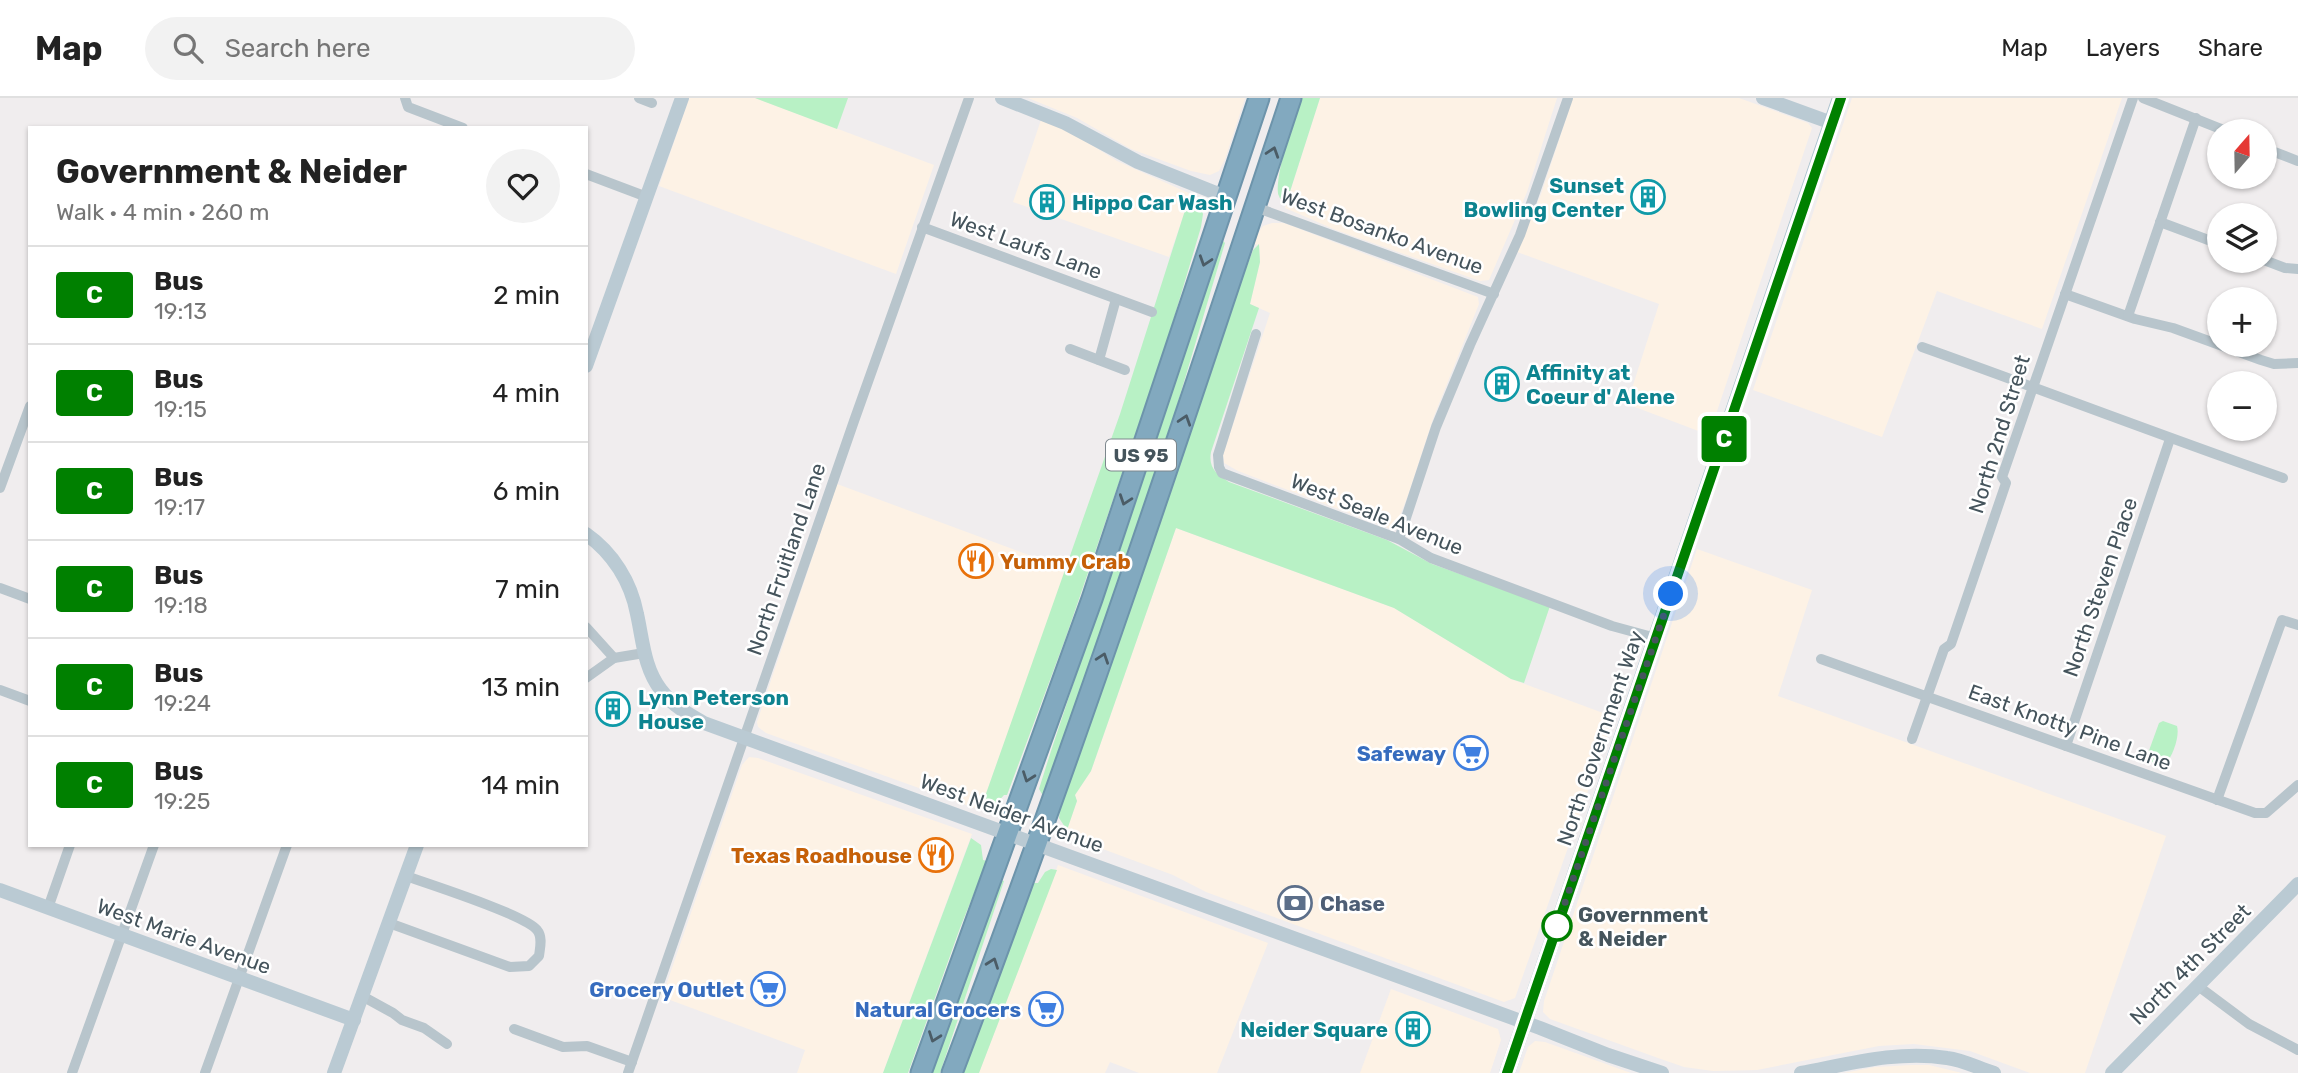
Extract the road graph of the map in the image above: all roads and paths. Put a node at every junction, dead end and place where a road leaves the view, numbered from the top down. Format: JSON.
{"nodes":[{"id":1,"x":405,"y":98,"type":"edge"},
{"id":2,"x":639,"y":98,"type":"edge"},
{"id":3,"x":682,"y":98,"type":"edge"},
{"id":4,"x":969,"y":98,"type":"edge"},
{"id":5,"x":1002,"y":98,"type":"edge"},
{"id":6,"x":1260,"y":98,"type":"edge"},
{"id":7,"x":1291,"y":98,"type":"edge"},
{"id":8,"x":1568,"y":98,"type":"edge"},
{"id":9,"x":1763,"y":98,"type":"edge"},
{"id":10,"x":1840,"y":98,"type":"edge"},
{"id":11,"x":2133,"y":98,"type":"edge"},
{"id":12,"x":2143,"y":98,"type":"edge"},
{"id":13,"x":652,"y":103,"type":"dead end"},
{"id":14,"x":2196,"y":118,"type":"junction"},
{"id":15,"x":1832,"y":123,"type":"junction"},
{"id":16,"x":2207,"y":123,"type":"edge"},
{"id":17,"x":458,"y":126,"type":"edge"},
{"id":18,"x":2277,"y":154,"type":"edge"},
{"id":19,"x":2298,"y":161,"type":"edge"},
{"id":20,"x":588,"y":175,"type":"edge"},
{"id":21,"x":647,"y":197,"type":"junction"},
{"id":22,"x":1226,"y":197,"type":"junction"},
{"id":23,"x":1255,"y":206,"type":"junction"},
{"id":24,"x":2160,"y":222,"type":"junction"},
{"id":25,"x":922,"y":227,"type":"junction"},
{"id":26,"x":2207,"y":240,"type":"edge"},
{"id":27,"x":2277,"y":265,"type":"edge"},
{"id":28,"x":2298,"y":269,"type":"edge"},
{"id":29,"x":1494,"y":294,"type":"junction"},
{"id":30,"x":2065,"y":294,"type":"junction"},
{"id":31,"x":1116,"y":299,"type":"junction"},
{"id":32,"x":1225,"y":299,"type":"junction"},
{"id":33,"x":1152,"y":312,"type":"dead end"},
{"id":34,"x":2128,"y":316,"type":"junction"},
{"id":35,"x":1256,"y":334,"type":"dead end"},
{"id":36,"x":1922,"y":347,"type":"dead end"},
{"id":37,"x":1070,"y":349,"type":"dead end"},
{"id":38,"x":588,"y":360,"type":"edge"},
{"id":39,"x":1098,"y":360,"type":"junction"},
{"id":40,"x":2298,"y":363,"type":"edge"},
{"id":41,"x":1125,"y":370,"type":"dead end"},
{"id":42,"x":2033,"y":386,"type":"junction"},
{"id":43,"x":28,"y":411,"type":"edge"},
{"id":44,"x":2170,"y":439,"type":"junction"},
{"id":45,"x":2283,"y":478,"type":"dead end"},
{"id":46,"x":1,"y":485,"type":"edge"},
{"id":47,"x":588,"y":535,"type":"edge"},
{"id":48,"x":1399,"y":540,"type":"junction"},
{"id":49,"x":0,"y":587,"type":"edge"},
{"id":50,"x":28,"y":598,"type":"edge"},
{"id":51,"x":2298,"y":625,"type":"edge"},
{"id":52,"x":588,"y":629,"type":"edge"},
{"id":53,"x":1656,"y":638,"type":"junction"},
{"id":54,"x":644,"y":653,"type":"junction"},
{"id":55,"x":614,"y":658,"type":"junction"},
{"id":56,"x":1821,"y":659,"type":"dead end"},
{"id":57,"x":588,"y":677,"type":"edge"},
{"id":58,"x":0,"y":690,"type":"edge"},
{"id":59,"x":1927,"y":697,"type":"junction"},
{"id":60,"x":28,"y":700,"type":"edge"},
{"id":61,"x":1912,"y":739,"type":"dead end"},
{"id":62,"x":745,"y":740,"type":"junction"},
{"id":63,"x":2066,"y":746,"type":"junction"},
{"id":64,"x":2298,"y":785,"type":"edge"},
{"id":65,"x":2217,"y":800,"type":"junction"},
{"id":66,"x":1009,"y":833,"type":"junction"},
{"id":67,"x":1036,"y":843,"type":"junction"},
{"id":68,"x":69,"y":847,"type":"edge"},
{"id":69,"x":153,"y":847,"type":"edge"},
{"id":70,"x":286,"y":847,"type":"edge"},
{"id":71,"x":415,"y":847,"type":"edge"},
{"id":72,"x":406,"y":876,"type":"junction"},
{"id":73,"x":2298,"y":884,"type":"edge"},
{"id":74,"x":0,"y":890,"type":"edge"},
{"id":75,"x":48,"y":908,"type":"junction"},
{"id":76,"x":389,"y":923,"type":"junction"},
{"id":77,"x":122,"y":935,"type":"junction"},
{"id":78,"x":239,"y":979,"type":"junction"},
{"id":79,"x":2198,"y":986,"type":"junction"},
{"id":80,"x":362,"y":996,"type":"junction"},
{"id":81,"x":354,"y":1020,"type":"junction"},
{"id":82,"x":1525,"y":1022,"type":"junction"},
{"id":83,"x":514,"y":1028,"type":"dead end"},
{"id":84,"x":447,"y":1044,"type":"dead end"},
{"id":85,"x":2298,"y":1050,"type":"edge"},
{"id":86,"x":630,"y":1068,"type":"edge"},
{"id":87,"x":72,"y":1073,"type":"edge"},
{"id":88,"x":205,"y":1073,"type":"edge"},
{"id":89,"x":334,"y":1073,"type":"edge"},
{"id":90,"x":921,"y":1073,"type":"edge"},
{"id":91,"x":952,"y":1073,"type":"edge"},
{"id":92,"x":1507,"y":1073,"type":"edge"},
{"id":93,"x":1662,"y":1073,"type":"edge"},
{"id":94,"x":1801,"y":1073,"type":"edge"},
{"id":95,"x":1994,"y":1073,"type":"edge"},
{"id":96,"x":2112,"y":1073,"type":"edge"}],
"edges":[{"from":1,"to":17,"type":"street"},
{"from":2,"to":13,"type":"street"},
{"from":3,"to":21,"type":"street"},
{"from":4,"to":25,"type":"street","name":"North Fruitland Lane"},
{"from":5,"to":22,"type":"street"},
{"from":6,"to":22,"type":"highway","number":"US 95"},
{"from":6,"to":23,"type":"highway"},
{"from":23,"to":7,"type":"highway","number":"US 95","one_way":true},
{"from":8,"to":29,"type":"street"},
{"from":9,"to":15,"type":"street"},
{"from":10,"to":15,"type":"main road","name":"North Government Way"},
{"from":11,"to":30,"type":"street","name":"North 2nd Street"},
{"from":12,"to":14,"type":"street"},
{"from":14,"to":16,"type":"street"},
{"from":14,"to":24,"type":"street"},
{"from":15,"to":53,"type":"main road","name":"North Government Way"},
{"from":18,"to":19,"type":"street"},
{"from":20,"to":21,"type":"street"},
{"from":21,"to":38,"type":"street"},
{"from":22,"to":32,"type":"highway"},
{"from":22,"to":66,"type":"highway","number":"US 95","one_way":true},
{"from":23,"to":29,"type":"street","name":"West Bosanko Avenue"},
{"from":23,"to":32,"type":"highway","number":"US 95"},
{"from":24,"to":26,"type":"street"},
{"from":24,"to":34,"type":"street"},
{"from":25,"to":31,"type":"street","name":"West Laufs Lane"},
{"from":25,"to":62,"type":"street","name":"North Fruitland Lane"},
{"from":27,"to":28,"type":"street"},
{"from":29,"to":48,"type":"street"},
{"from":30,"to":34,"type":"street"},
{"from":30,"to":42,"type":"street","name":"North 2nd Street"},
{"from":31,"to":33,"type":"street","name":"West Laufs Lane"},
{"from":31,"to":39,"type":"street","name":"West Laufs Lane"},
{"from":67,"to":32,"type":"highway","number":"US 95","one_way":true},
{"from":34,"to":40,"type":"street"},
{"from":35,"to":48,"type":"street","name":"West Seale Avenue"},
{"from":36,"to":42,"type":"street"},
{"from":37,"to":39,"type":"street"},
{"from":39,"to":41,"type":"street"},
{"from":42,"to":44,"type":"street"},
{"from":42,"to":59,"type":"street","name":"North 2nd Street"},
{"from":43,"to":46,"type":"street"},
{"from":44,"to":45,"type":"street"},
{"from":44,"to":63,"type":"street","name":"North Steven Place"},
{"from":47,"to":54,"type":"street","name":"West Neider Avenue"},
{"from":48,"to":53,"type":"street","name":"West Seale Avenue"},
{"from":49,"to":50,"type":"street"},
{"from":51,"to":65,"type":"street"},
{"from":52,"to":55,"type":"street"},
{"from":53,"to":82,"type":"main road","name":"North Government Way"},
{"from":54,"to":55,"type":"street"},
{"from":54,"to":62,"type":"street","name":"West Neider Avenue"},
{"from":55,"to":57,"type":"street"},
{"from":56,"to":59,"type":"street","name":"East Knotty Pine Lane"},
{"from":58,"to":60,"type":"street"},
{"from":59,"to":61,"type":"street","name":"North 2nd Street"},
{"from":59,"to":63,"type":"street","name":"East Knotty Pine Lane"},
{"from":62,"to":66,"type":"street","name":"West Neider Avenue"},
{"from":62,"to":86,"type":"street","name":"North Fruitland Lane"},
{"from":63,"to":65,"type":"street","name":"East Knotty Pine Lane"},
{"from":64,"to":65,"type":"street","name":"East Knotty Pine Lane"},
{"from":66,"to":67,"type":"street","name":"West Neider Avenue"},
{"from":66,"to":90,"type":"highway","number":"US 95","one_way":true},
{"from":67,"to":82,"type":"street","name":"West Neider Avenue"},
{"from":91,"to":67,"type":"highway","number":"US 95","one_way":true},
{"from":68,"to":75,"type":"street"},
{"from":69,"to":77,"type":"street"},
{"from":70,"to":78,"type":"street"},
{"from":71,"to":72,"type":"street"},
{"from":72,"to":76,"type":"street"},
{"from":72,"to":76,"type":"street"},
{"from":73,"to":79,"type":"street","name":"North 4th Street"},
{"from":74,"to":75,"type":"street","name":"West Marie Avenue"},
{"from":75,"to":77,"type":"street","name":"West Marie Avenue"},
{"from":76,"to":80,"type":"street"},
{"from":77,"to":78,"type":"street","name":"West Marie Avenue"},
{"from":77,"to":87,"type":"street"},
{"from":78,"to":81,"type":"street","name":"West Marie Avenue"},
{"from":78,"to":88,"type":"street"},
{"from":79,"to":85,"type":"street"},
{"from":79,"to":96,"type":"street","name":"North 4th Street"},
{"from":80,"to":81,"type":"street"},
{"from":80,"to":84,"type":"street"},
{"from":81,"to":89,"type":"street"},
{"from":82,"to":92,"type":"main road","name":"North Government Way"},
{"from":82,"to":93,"type":"street","name":"West Neider Avenue"},
{"from":83,"to":86,"type":"street"},
{"from":94,"to":95,"type":"street"}]}
